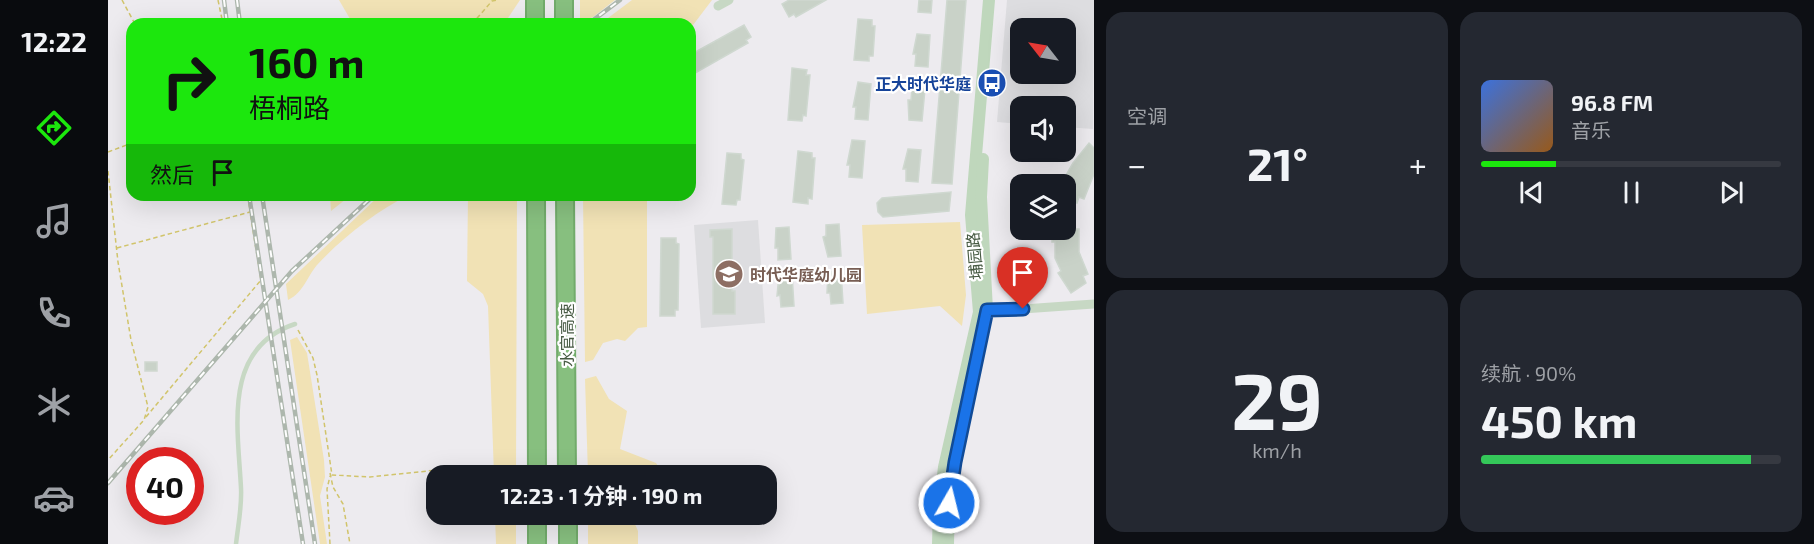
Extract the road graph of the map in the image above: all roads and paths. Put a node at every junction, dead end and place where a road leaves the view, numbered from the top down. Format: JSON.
{"nodes":[{"id":1,"x":122,"y":0,"type":"edge"},
{"id":2,"x":218,"y":0,"type":"edge"},
{"id":3,"x":492,"y":0,"type":"edge"},
{"id":4,"x":498,"y":0,"type":"edge"},
{"id":5,"x":535,"y":0,"type":"edge"},
{"id":6,"x":564,"y":0,"type":"edge"},
{"id":7,"x":729,"y":0,"type":"edge"},
{"id":8,"x":989,"y":0,"type":"edge"},
{"id":9,"x":998,"y":0,"type":"edge"},
{"id":10,"x":720,"y":3,"type":"edge"},
{"id":11,"x":132,"y":18,"type":"edge"},
{"id":12,"x":222,"y":18,"type":"edge"},
{"id":13,"x":477,"y":18,"type":"edge"},
{"id":14,"x":535,"y":18,"type":"edge"},
{"id":15,"x":564,"y":18,"type":"edge"},
{"id":16,"x":126,"y":145,"type":"edge"},
{"id":17,"x":108,"y":152,"type":"edge"},
{"id":18,"x":108,"y":171,"type":"edge"},
{"id":19,"x":249,"y":201,"type":"edge"},
{"id":20,"x":536,"y":201,"type":"edge"},
{"id":21,"x":565,"y":201,"type":"edge"},
{"id":22,"x":250,"y":212,"type":"junction"},
{"id":23,"x":117,"y":248,"type":"junction"},
{"id":24,"x":1094,"y":304,"type":"edge"},
{"id":25,"x":983,"y":311,"type":"junction"},
{"id":26,"x":295,"y":324,"type":"joint"},
{"id":27,"x":144,"y":420,"type":"junction"},
{"id":28,"x":108,"y":460,"type":"edge"},
{"id":29,"x":537,"y":465,"type":"edge"},
{"id":30,"x":567,"y":465,"type":"edge"},
{"id":31,"x":426,"y":471,"type":"edge"},
{"id":32,"x":330,"y":472,"type":"junction"},
{"id":33,"x":537,"y":525,"type":"edge"},
{"id":34,"x":568,"y":525,"type":"edge"},
{"id":35,"x":236,"y":544,"type":"edge"},
{"id":36,"x":330,"y":544,"type":"edge"},
{"id":37,"x":350,"y":544,"type":"edge"},
{"id":38,"x":537,"y":544,"type":"edge"},
{"id":39,"x":568,"y":544,"type":"edge"},
{"id":40,"x":938,"y":544,"type":"edge"},
{"id":41,"x":948,"y":544,"type":"edge"}],
"edges":[{"from":1,"to":11,"type":"path"},
{"from":2,"to":12,"type":"path"},
{"from":3,"to":4,"type":"path"},
{"from":3,"to":13,"type":"path"},
{"from":5,"to":14,"type":"highway"},
{"from":6,"to":15,"type":"highway"},
{"from":7,"to":10,"type":"street"},
{"from":8,"to":25,"type":"street","name":"埔园路"},
{"from":9,"to":25,"type":"street","name":"埔园路"},
{"from":16,"to":17,"type":"path"},
{"from":18,"to":23,"type":"path"},
{"from":19,"to":22,"type":"path"},
{"from":20,"to":29,"type":"highway","name":"水官高速"},
{"from":21,"to":30,"type":"highway","name":"水官高速"},
{"from":22,"to":23,"type":"path"},
{"from":22,"to":27,"type":"path"},
{"from":23,"to":27,"type":"path"},
{"from":24,"to":25,"type":"street"},
{"from":25,"to":40,"type":"street","name":"埔园路"},
{"from":25,"to":41,"type":"street","name":"埔园路"},
{"from":26,"to":32,"type":"path"},
{"from":26,"to":35,"type":"lane"},
{"from":27,"to":28,"type":"path"},
{"from":31,"to":32,"type":"path"},
{"from":32,"to":36,"type":"path"},
{"from":32,"to":37,"type":"path"},
{"from":33,"to":38,"type":"highway"},
{"from":34,"to":39,"type":"highway"}]}
